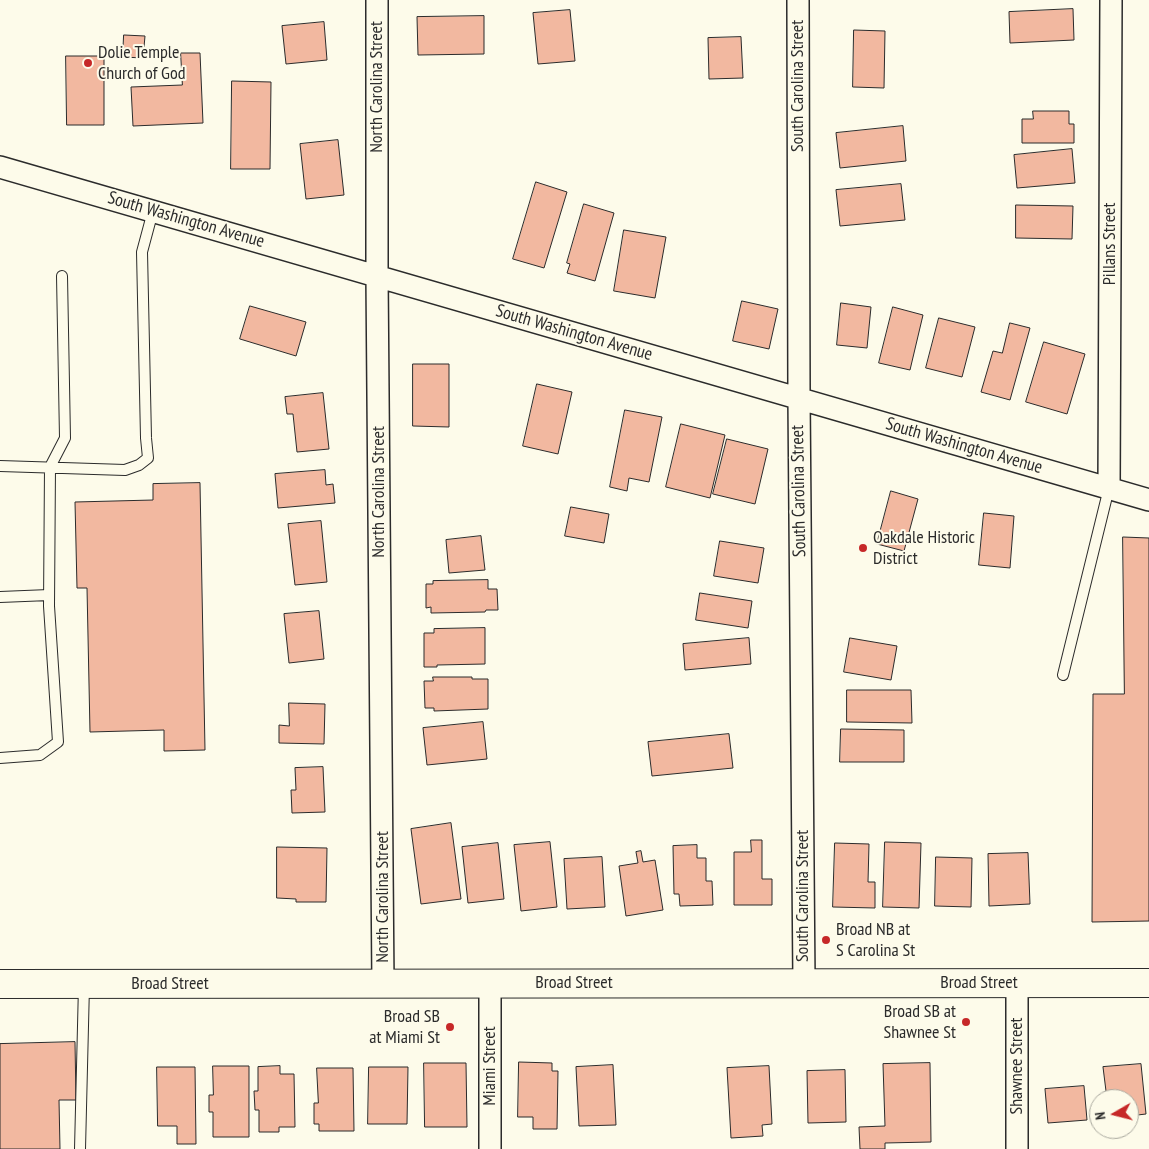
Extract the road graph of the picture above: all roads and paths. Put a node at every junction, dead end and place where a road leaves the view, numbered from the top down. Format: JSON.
{"nodes":[{"id":1,"x":377,"y":0,"type":"edge"},
{"id":2,"x":798,"y":0,"type":"edge"},
{"id":3,"x":1110,"y":0,"type":"edge"},
{"id":4,"x":0,"y":167,"type":"edge"},
{"id":5,"x":153,"y":211,"type":"junction"},
{"id":6,"x":62,"y":276,"type":"dead end"},
{"id":7,"x":377,"y":276,"type":"junction"},
{"id":8,"x":799,"y":398,"type":"junction"},
{"id":9,"x":0,"y":466,"type":"edge"},
{"id":10,"x":50,"y":467,"type":"junction"},
{"id":11,"x":1109,"y":488,"type":"junction"},
{"id":12,"x":1149,"y":500,"type":"edge"},
{"id":13,"x":49,"y":595,"type":"junction"},
{"id":14,"x":0,"y":597,"type":"edge"},
{"id":15,"x":1063,"y":675,"type":"dead end"},
{"id":16,"x":0,"y":758,"type":"edge"},
{"id":17,"x":1149,"y":982,"type":"edge"},
{"id":18,"x":490,"y":983,"type":"junction"},
{"id":19,"x":804,"y":983,"type":"junction"},
{"id":20,"x":1017,"y":983,"type":"junction"},
{"id":21,"x":0,"y":984,"type":"edge"},
{"id":22,"x":84,"y":984,"type":"junction"},
{"id":23,"x":383,"y":984,"type":"junction"},
{"id":24,"x":80,"y":1149,"type":"edge"},
{"id":25,"x":490,"y":1149,"type":"edge"},
{"id":26,"x":1017,"y":1149,"type":"edge"}],
"edges":[{"from":1,"to":7,"type":"street","name":"North Carolina Street"},
{"from":2,"to":8,"type":"street","name":"South Carolina Street"},
{"from":3,"to":11,"type":"street","name":"Pillans Street"},
{"from":4,"to":5,"type":"street","name":"South Washington Avenue"},
{"from":5,"to":7,"type":"street","name":"South Washington Avenue"},
{"from":5,"to":10,"type":"lane"},
{"from":6,"to":10,"type":"lane"},
{"from":7,"to":8,"type":"street","name":"South Washington Avenue"},
{"from":7,"to":23,"type":"street","name":"North Carolina Street"},
{"from":8,"to":11,"type":"street","name":"South Washington Avenue"},
{"from":8,"to":19,"type":"street","name":"South Carolina Street"},
{"from":9,"to":10,"type":"lane"},
{"from":10,"to":13,"type":"lane"},
{"from":11,"to":12,"type":"street","name":"South Washington Avenue"},
{"from":11,"to":15,"type":"lane"},
{"from":13,"to":14,"type":"lane"},
{"from":13,"to":16,"type":"lane"},
{"from":17,"to":20,"type":"main road","name":"Broad Street"},
{"from":18,"to":19,"type":"main road","name":"Broad Street"},
{"from":18,"to":23,"type":"main road","name":"Broad Street"},
{"from":18,"to":25,"type":"street","name":"Miami Street"},
{"from":19,"to":20,"type":"main road","name":"Broad Street"},
{"from":20,"to":26,"type":"street","name":"Shawnee Street"},
{"from":21,"to":22,"type":"main road","name":"Broad Street"},
{"from":22,"to":23,"type":"main road","name":"Broad Street"},
{"from":22,"to":24,"type":"lane"}]}
